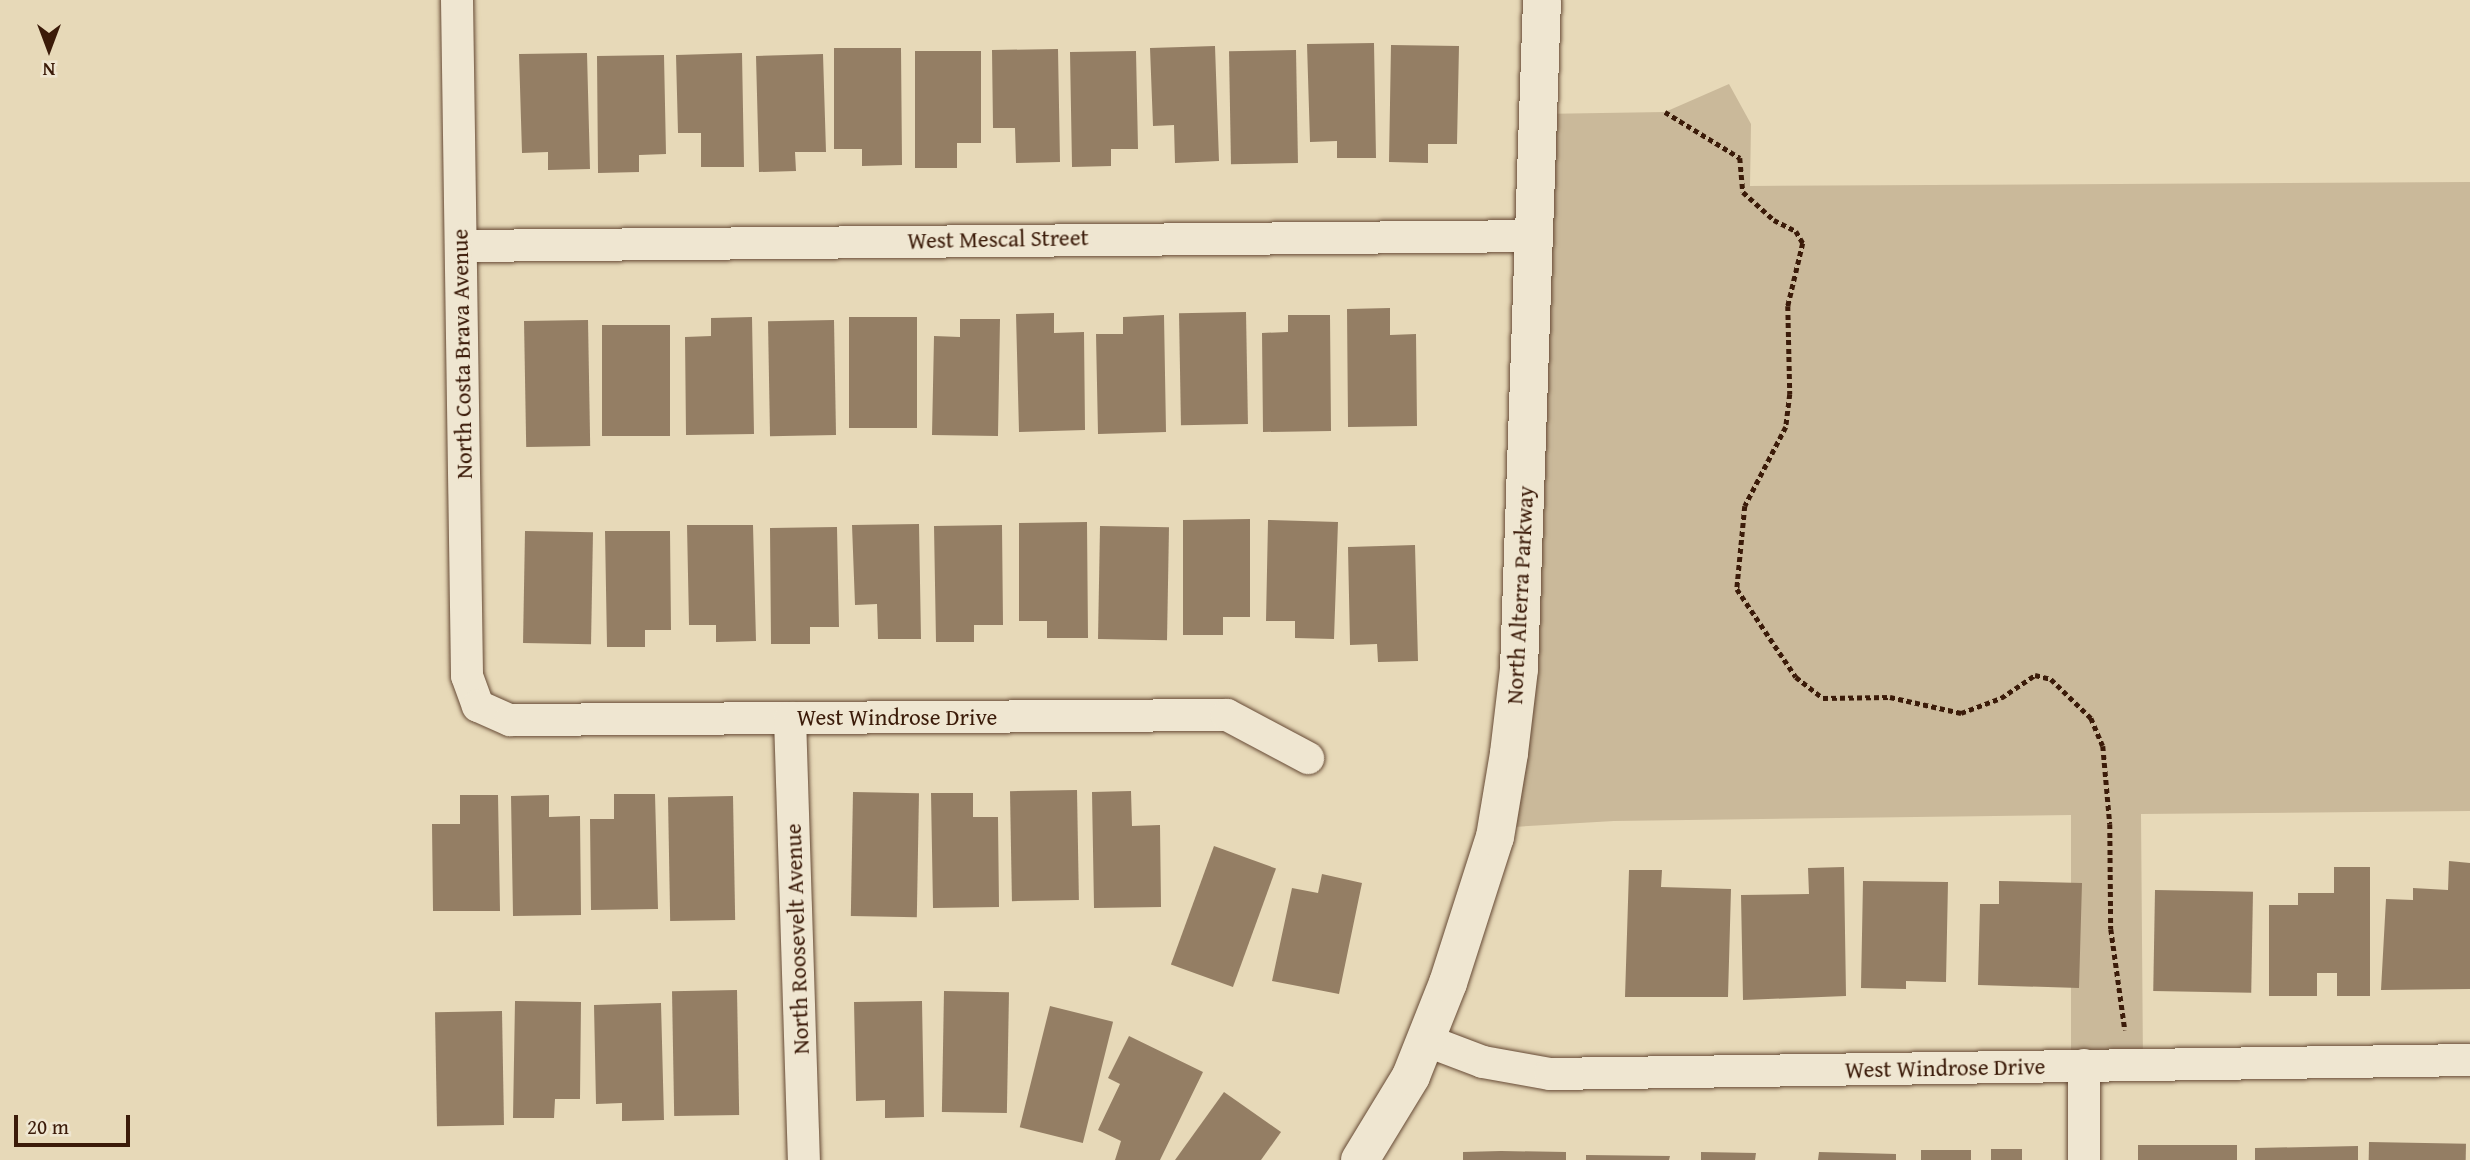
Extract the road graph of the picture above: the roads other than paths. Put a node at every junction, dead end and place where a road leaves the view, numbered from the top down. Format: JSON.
{"nodes":[{"id":1,"x":457,"y":0,"type":"edge"},
{"id":2,"x":1542,"y":0,"type":"edge"},
{"id":3,"x":1536,"y":236,"type":"junction"},
{"id":4,"x":461,"y":246,"type":"junction"},
{"id":5,"x":478,"y":706,"type":"joint"},
{"id":6,"x":790,"y":718,"type":"junction"},
{"id":7,"x":1308,"y":758,"type":"dead end"},
{"id":8,"x":1425,"y":1040,"type":"junction"},
{"id":9,"x":2470,"y":1060,"type":"edge"},
{"id":10,"x":2084,"y":1065,"type":"junction"},
{"id":11,"x":804,"y":1160,"type":"edge"},
{"id":12,"x":1360,"y":1160,"type":"edge"},
{"id":13,"x":2084,"y":1160,"type":"edge"}],
"edges":[{"from":1,"to":4,"type":"street","name":"North Costa Brava Avenue"},
{"from":2,"to":3,"type":"street","name":"North Alterra Parkway"},
{"from":3,"to":4,"type":"street","name":"West Mescal Street"},
{"from":3,"to":8,"type":"street","name":"North Alterra Parkway"},
{"from":4,"to":5,"type":"street","name":"North Costa Brava Avenue"},
{"from":5,"to":6,"type":"street","name":"West Windrose Drive"},
{"from":6,"to":7,"type":"street","name":"West Windrose Drive"},
{"from":6,"to":11,"type":"street","name":"North Roosevelt Avenue"},
{"from":8,"to":10,"type":"street","name":"West Windrose Drive"},
{"from":8,"to":12,"type":"street","name":"North Alterra Parkway"},
{"from":9,"to":10,"type":"street","name":"West Windrose Drive"},
{"from":10,"to":13,"type":"street"}]}
